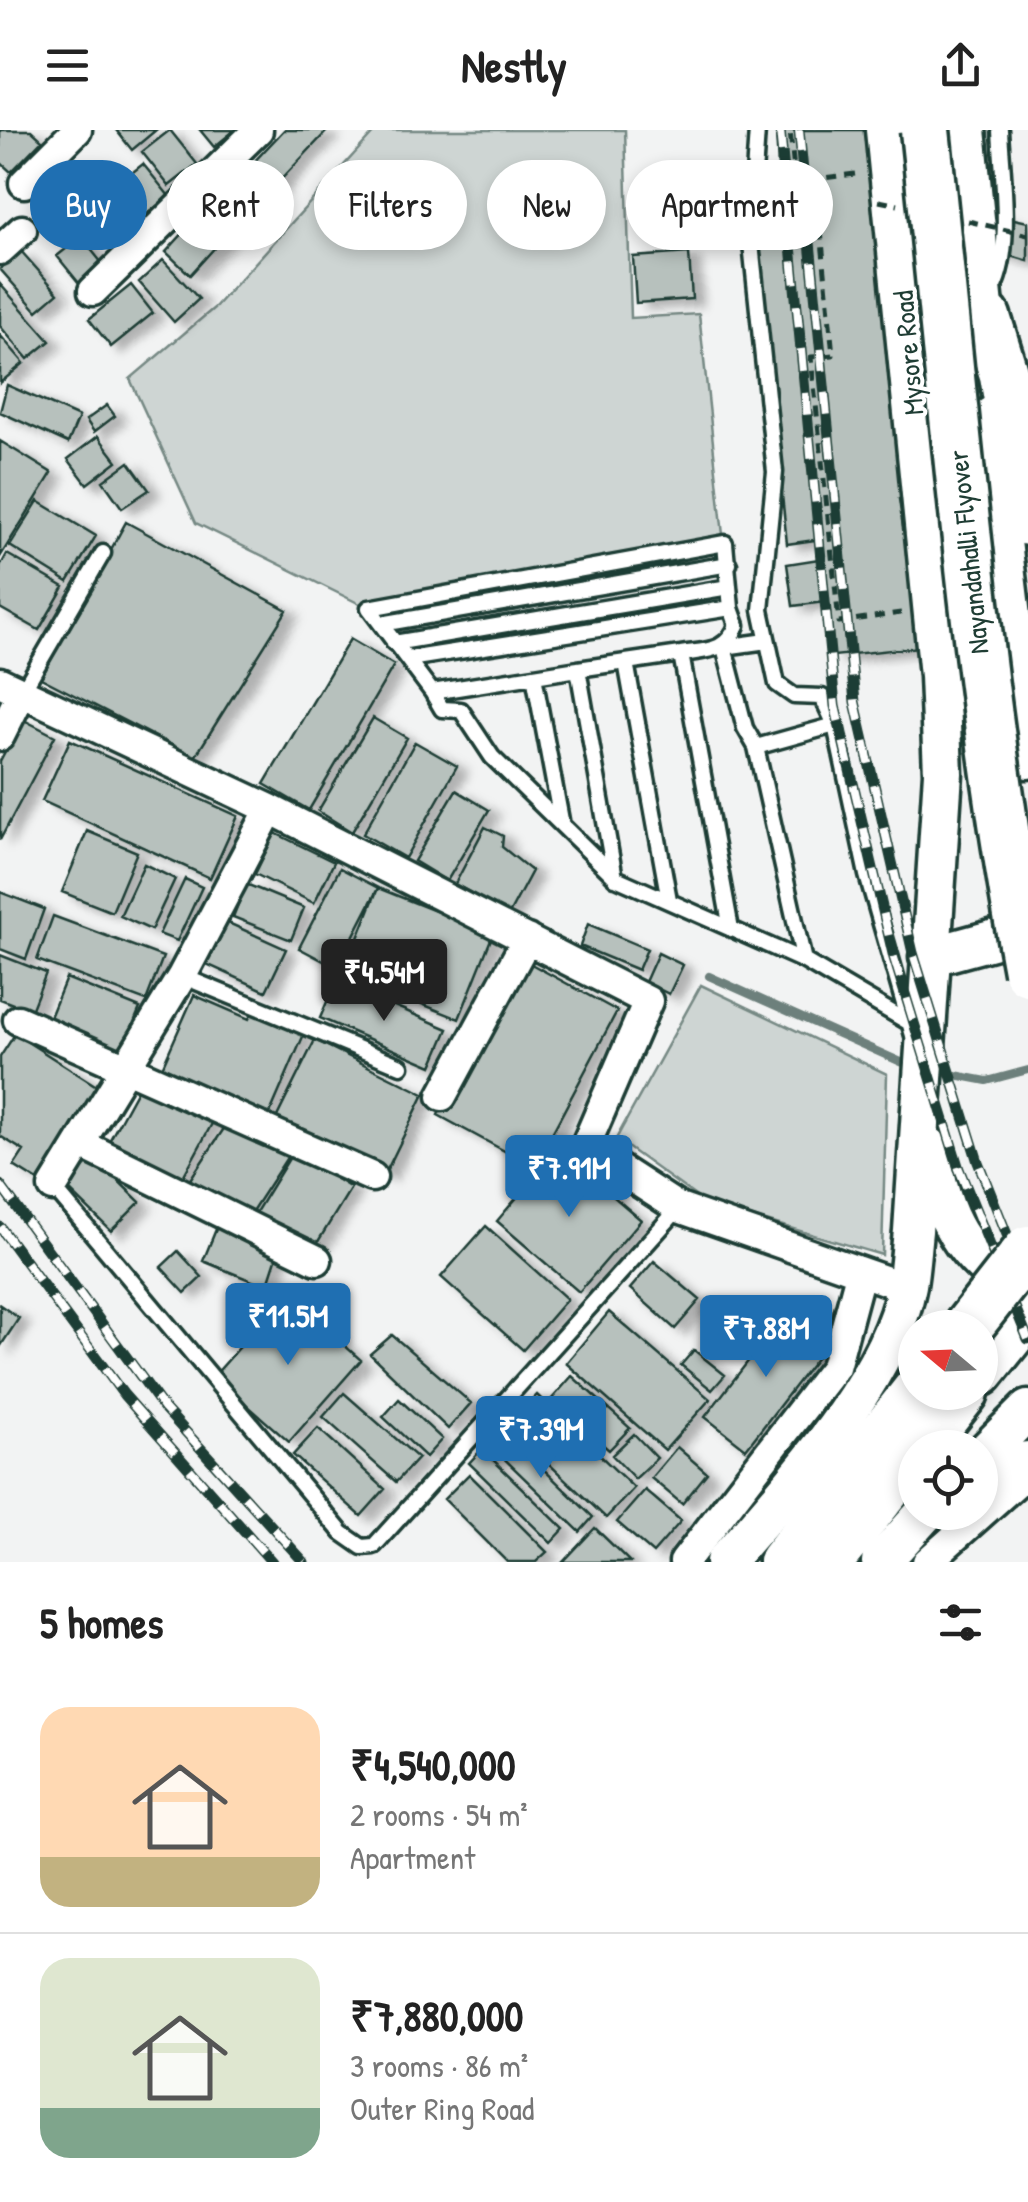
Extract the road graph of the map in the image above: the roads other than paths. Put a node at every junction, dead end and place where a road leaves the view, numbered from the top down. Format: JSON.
{"nodes":[{"id":1,"x":77,"y":130,"type":"edge"},
{"id":2,"x":258,"y":130,"type":"edge"},
{"id":3,"x":757,"y":130,"type":"edge"},
{"id":4,"x":886,"y":130,"type":"edge"},
{"id":5,"x":925,"y":130,"type":"edge"},
{"id":6,"x":951,"y":130,"type":"edge"},
{"id":7,"x":966,"y":130,"type":"edge"},
{"id":8,"x":1000,"y":130,"type":"edge"},
{"id":9,"x":24,"y":183,"type":"dead end"},
{"id":10,"x":22,"y":230,"type":"dead end"},
{"id":11,"x":0,"y":250,"type":"edge"},
{"id":12,"x":92,"y":291,"type":"dead end"},
{"id":13,"x":985,"y":310,"type":"junction"},
{"id":14,"x":1028,"y":521,"type":"edge"},
{"id":15,"x":102,"y":553,"type":"dead end"},
{"id":16,"x":730,"y":587,"type":"junction"},
{"id":17,"x":731,"y":608,"type":"junction"},
{"id":18,"x":767,"y":641,"type":"junction"},
{"id":19,"x":394,"y":643,"type":"junction"},
{"id":20,"x":724,"y":647,"type":"junction"},
{"id":21,"x":681,"y":654,"type":"junction"},
{"id":22,"x":409,"y":659,"type":"junction"},
{"id":23,"x":626,"y":662,"type":"junction"},
{"id":24,"x":578,"y":670,"type":"junction"},
{"id":25,"x":534,"y":676,"type":"junction"},
{"id":26,"x":11,"y":686,"type":"edge"},
{"id":27,"x":432,"y":692,"type":"junction"},
{"id":28,"x":835,"y":726,"type":"junction"},
{"id":29,"x":0,"y":736,"type":"edge"},
{"id":30,"x":756,"y":746,"type":"junction"},
{"id":31,"x":1028,"y":759,"type":"edge"},
{"id":32,"x":270,"y":809,"type":"junction"},
{"id":33,"x":561,"y":821,"type":"junction"},
{"id":34,"x":1028,"y":871,"type":"edge"},
{"id":35,"x":616,"y":878,"type":"junction"},
{"id":36,"x":670,"y":900,"type":"junction"},
{"id":37,"x":731,"y":929,"type":"junction"},
{"id":38,"x":1028,"y":930,"type":"edge"},
{"id":39,"x":527,"y":940,"type":"junction"},
{"id":40,"x":929,"y":957,"type":"junction"},
{"id":41,"x":804,"y":962,"type":"junction"},
{"id":42,"x":1028,"y":972,"type":"edge"},
{"id":43,"x":182,"y":976,"type":"junction"},
{"id":44,"x":18,"y":1020,"type":"dead end"},
{"id":45,"x":908,"y":1022,"type":"junction"},
{"id":46,"x":923,"y":1064,"type":"junction"},
{"id":47,"x":401,"y":1066,"type":"dead end"},
{"id":48,"x":128,"y":1069,"type":"junction"},
{"id":49,"x":442,"y":1096,"type":"dead end"},
{"id":50,"x":920,"y":1106,"type":"junction"},
{"id":51,"x":81,"y":1144,"type":"junction"},
{"id":52,"x":372,"y":1177,"type":"dead end"},
{"id":53,"x":53,"y":1187,"type":"joint"},
{"id":54,"x":679,"y":1208,"type":"junction"},
{"id":55,"x":1028,"y":1250,"type":"edge"},
{"id":56,"x":317,"y":1260,"type":"dead end"},
{"id":57,"x":860,"y":1274,"type":"junction"},
{"id":58,"x":906,"y":1288,"type":"junction"},
{"id":59,"x":1028,"y":1299,"type":"edge"},
{"id":60,"x":981,"y":1310,"type":"edge"},
{"id":61,"x":1028,"y":1312,"type":"edge"},
{"id":62,"x":998,"y":1350,"type":"edge"},
{"id":63,"x":902,"y":1410,"type":"edge"},
{"id":64,"x":950,"y":1410,"type":"edge"},
{"id":65,"x":1028,"y":1410,"type":"edge"},
{"id":66,"x":934,"y":1430,"type":"edge"},
{"id":67,"x":998,"y":1440,"type":"edge"},
{"id":68,"x":1028,"y":1460,"type":"edge"},
{"id":69,"x":998,"y":1469,"type":"edge"},
{"id":70,"x":1028,"y":1472,"type":"edge"},
{"id":71,"x":898,"y":1475,"type":"edge"},
{"id":72,"x":915,"y":1536,"type":"edge"},
{"id":73,"x":684,"y":1562,"type":"edge"},
{"id":74,"x":725,"y":1562,"type":"edge"},
{"id":75,"x":782,"y":1562,"type":"edge"},
{"id":76,"x":828,"y":1562,"type":"edge"}],
"edges":[{"from":1,"to":9,"type":"street"},
{"from":2,"to":12,"type":"street"},
{"from":3,"to":18,"type":"lane"},
{"from":4,"to":40,"type":"street","name":"Mysore Road"},
{"from":5,"to":42,"type":"highway","name":"Nayandahalli Flyover","bridge":true},
{"from":6,"to":34,"type":"highway","name":"Nayandahalli Flyover"},
{"from":7,"to":13,"type":"street"},
{"from":8,"to":13,"type":"lane"},
{"from":10,"to":11,"type":"street"},
{"from":13,"to":14,"type":"highway"},
{"from":13,"to":31,"type":"street"},
{"from":15,"to":26,"type":"lane"},
{"from":16,"to":17,"type":"lane"},
{"from":16,"to":19,"type":"lane"},
{"from":16,"to":19,"type":"lane"},
{"from":17,"to":20,"type":"lane"},
{"from":17,"to":22,"type":"lane"},
{"from":18,"to":20,"type":"lane"},
{"from":18,"to":28,"type":"lane"},
{"from":19,"to":22,"type":"lane"},
{"from":20,"to":21,"type":"lane"},
{"from":20,"to":30,"type":"lane"},
{"from":21,"to":23,"type":"lane"},
{"from":21,"to":37,"type":"lane"},
{"from":22,"to":27,"type":"lane"},
{"from":23,"to":24,"type":"lane"},
{"from":23,"to":36,"type":"lane"},
{"from":24,"to":25,"type":"lane"},
{"from":24,"to":35,"type":"lane"},
{"from":25,"to":27,"type":"lane"},
{"from":25,"to":33,"type":"lane"},
{"from":26,"to":29,"type":"street"},
{"from":26,"to":32,"type":"street"},
{"from":27,"to":33,"type":"lane"},
{"from":28,"to":30,"type":"lane"},
{"from":28,"to":45,"type":"lane"},
{"from":30,"to":41,"type":"lane"},
{"from":32,"to":39,"type":"street"},
{"from":32,"to":43,"type":"street"},
{"from":33,"to":35,"type":"lane"},
{"from":35,"to":36,"type":"lane"},
{"from":36,"to":37,"type":"lane"},
{"from":37,"to":41,"type":"lane"},
{"from":38,"to":40,"type":"street"},
{"from":39,"to":49,"type":"street"},
{"from":39,"to":54,"type":"street"},
{"from":40,"to":46,"type":"street","name":"Mysore Road"},
{"from":41,"to":45,"type":"lane"},
{"from":43,"to":47,"type":"lane"},
{"from":43,"to":48,"type":"street"},
{"from":44,"to":48,"type":"street"},
{"from":45,"to":46,"type":"lane"},
{"from":46,"to":50,"type":"street","name":"Mysore Road"},
{"from":48,"to":51,"type":"street"},
{"from":48,"to":52,"type":"street"},
{"from":50,"to":58,"type":"street","name":"Mysore Road"},
{"from":50,"to":59,"type":"street"},
{"from":51,"to":53,"type":"street"},
{"from":51,"to":56,"type":"street"},
{"from":53,"to":54,"type":"lane"},
{"from":54,"to":57,"type":"street"},
{"from":55,"to":60,"type":"highway","bridge":true},
{"from":57,"to":58,"type":"street"},
{"from":57,"to":73,"type":"street"},
{"from":58,"to":74,"type":"street","name":"Mysore Road"},
{"from":61,"to":62,"type":"highway"},
{"from":63,"to":75,"type":"highway"},
{"from":64,"to":66,"type":"highway"},
{"from":65,"to":67,"type":"street"},
{"from":68,"to":69,"type":"street"},
{"from":70,"to":72,"type":"street"},
{"from":71,"to":76,"type":"highway"}]}
